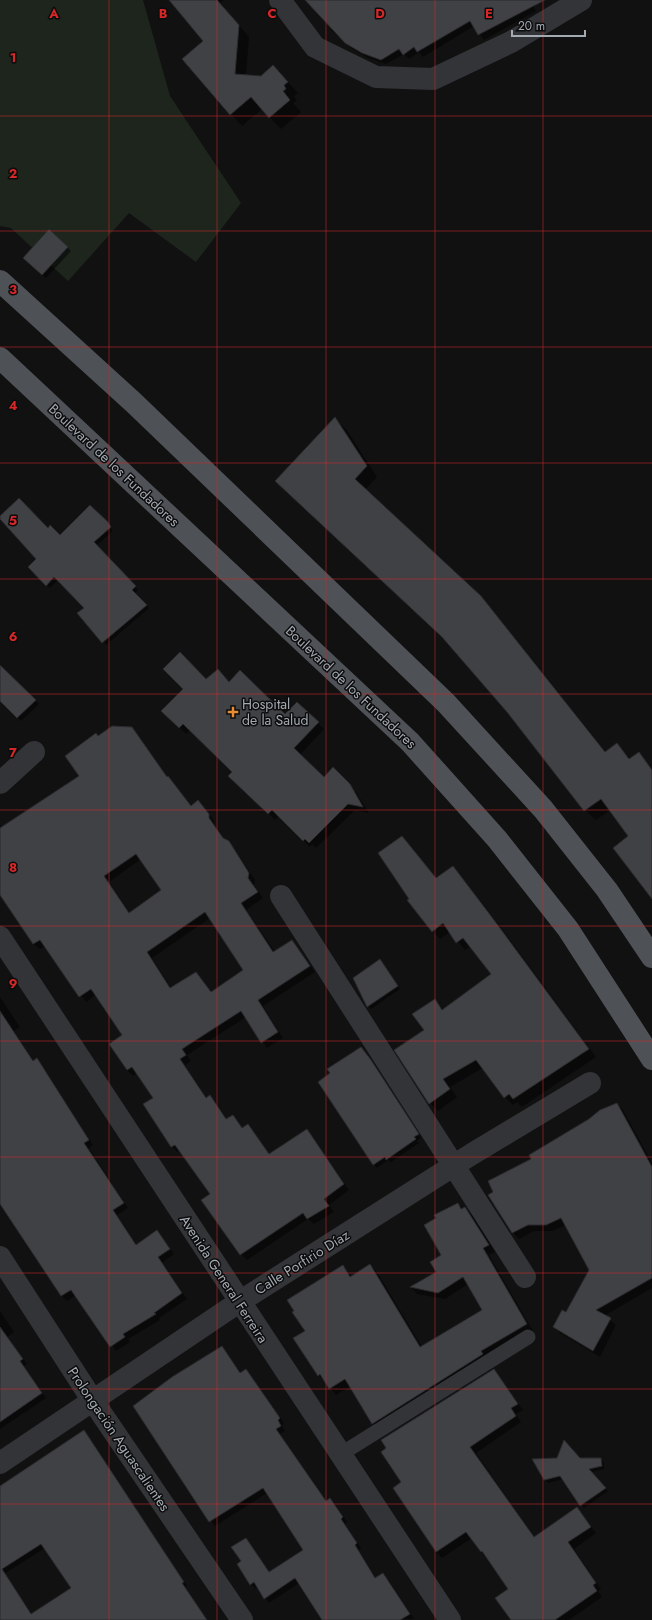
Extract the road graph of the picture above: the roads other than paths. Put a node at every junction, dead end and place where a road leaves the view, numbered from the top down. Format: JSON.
{"nodes":[{"id":1,"x":280,"y":0,"type":"edge"},
{"id":2,"x":581,"y":0,"type":"edge"},
{"id":3,"x":0,"y":281,"type":"edge"},
{"id":4,"x":0,"y":358,"type":"edge"},
{"id":5,"x":34,"y":752,"type":"dead end"},
{"id":6,"x":0,"y":783,"type":"edge"},
{"id":7,"x":281,"y":896,"type":"dead end"},
{"id":8,"x":0,"y":937,"type":"edge"},
{"id":9,"x":652,"y":957,"type":"edge"},
{"id":10,"x":651,"y":1055,"type":"edge"},
{"id":11,"x":590,"y":1083,"type":"dead end"},
{"id":12,"x":452,"y":1166,"type":"junction"},
{"id":13,"x":0,"y":1257,"type":"edge"},
{"id":14,"x":525,"y":1277,"type":"dead end"},
{"id":15,"x":239,"y":1302,"type":"junction"},
{"id":16,"x":528,"y":1337,"type":"dead end"},
{"id":17,"x":93,"y":1401,"type":"junction"},
{"id":18,"x":341,"y":1454,"type":"junction"},
{"id":19,"x":0,"y":1463,"type":"edge"},
{"id":20,"x":242,"y":1620,"type":"edge"},
{"id":21,"x":450,"y":1620,"type":"edge"}],
"edges":[{"from":1,"to":2,"type":"street"},
{"from":3,"to":9,"type":"main road"},
{"from":4,"to":10,"type":"main road","name":"Boulevard de los Fundadores"},
{"from":5,"to":6,"type":"street"},
{"from":7,"to":12,"type":"street"},
{"from":8,"to":15,"type":"street","name":"Avenida General Ferreira"},
{"from":11,"to":12,"type":"street","name":"Calle Porfirio Díaz"},
{"from":12,"to":14,"type":"street"},
{"from":12,"to":15,"type":"street","name":"Calle Porfirio Díaz"},
{"from":13,"to":17,"type":"street","name":"Prolongación Aguascalientes"},
{"from":15,"to":17,"type":"street","name":"Calle Porfirio Díaz"},
{"from":15,"to":18,"type":"street","name":"Avenida General Ferreira"},
{"from":16,"to":18,"type":"lane"},
{"from":17,"to":19,"type":"street","name":"Calle Porfirio Díaz"},
{"from":17,"to":20,"type":"street","name":"Prolongación Aguascalientes"},
{"from":18,"to":21,"type":"street","name":"Avenida General Ferreira"}]}
